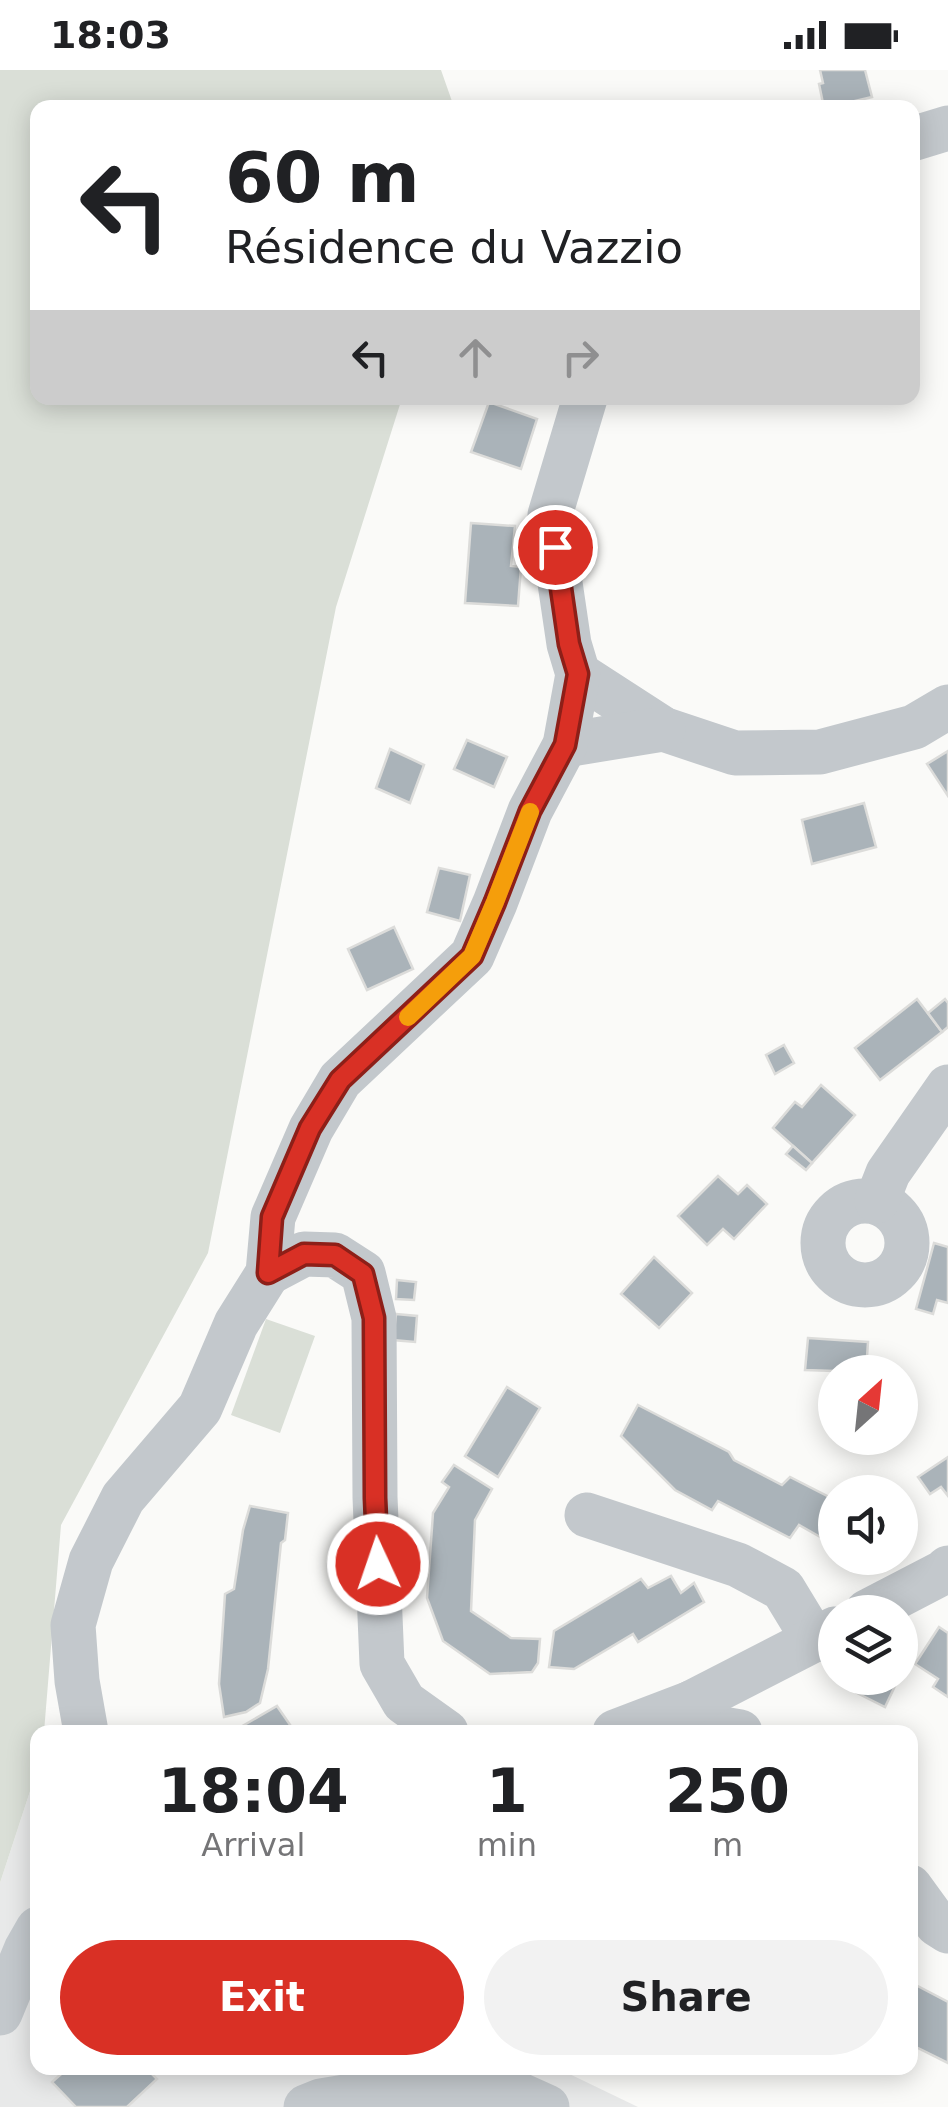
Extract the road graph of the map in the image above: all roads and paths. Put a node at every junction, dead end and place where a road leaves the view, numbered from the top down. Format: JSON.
{"nodes":[{"id":1,"x":948,"y":128,"type":"edge"},
{"id":2,"x":920,"y":137,"type":"edge"},
{"id":3,"x":583,"y":405,"type":"edge"},
{"id":4,"x":578,"y":674,"type":"junction"},
{"id":5,"x":948,"y":707,"type":"edge"},
{"id":6,"x":662,"y":729,"type":"junction"},
{"id":7,"x":565,"y":745,"type":"junction"},
{"id":8,"x":948,"y":1087,"type":"edge"},
{"id":9,"x":877,"y":1201,"type":"dead end"},
{"id":10,"x":268,"y":1273,"type":"junction"},
{"id":11,"x":587,"y":1515,"type":"dead end"},
{"id":12,"x":947,"y":1572,"type":"edge"},
{"id":13,"x":900,"y":1595,"type":"edge"},
{"id":14,"x":818,"y":1627,"type":"edge"},
{"id":15,"x":818,"y":1637,"type":"edge"},
{"id":16,"x":691,"y":1703,"type":"junction"},
{"id":17,"x":85,"y":1725,"type":"edge"},
{"id":18,"x":436,"y":1725,"type":"edge"},
{"id":19,"x":633,"y":1725,"type":"edge"},
{"id":20,"x":704,"y":1725,"type":"edge"},
{"id":21,"x":918,"y":1898,"type":"edge"},
{"id":22,"x":948,"y":1931,"type":"edge"},
{"id":23,"x":30,"y":1943,"type":"edge"},
{"id":24,"x":0,"y":2013,"type":"edge"},
{"id":25,"x":306,"y":2107,"type":"edge"},
{"id":26,"x":547,"y":2107,"type":"edge"}],
"edges":[{"from":1,"to":2,"type":"street"},
{"from":3,"to":4,"type":"street"},
{"from":4,"to":6,"type":"street"},
{"from":4,"to":7,"type":"street"},
{"from":5,"to":6,"type":"street"},
{"from":6,"to":7,"type":"street"},
{"from":7,"to":10,"type":"street"},
{"from":8,"to":9,"type":"street"},
{"from":10,"to":17,"type":"street"},
{"from":10,"to":18,"type":"street"},
{"from":11,"to":14,"type":"street"},
{"from":12,"to":13,"type":"street"},
{"from":15,"to":16,"type":"street"},
{"from":16,"to":19,"type":"street"},
{"from":16,"to":20,"type":"street"},
{"from":21,"to":22,"type":"street"},
{"from":23,"to":24,"type":"street"},
{"from":25,"to":26,"type":"street"}]}
